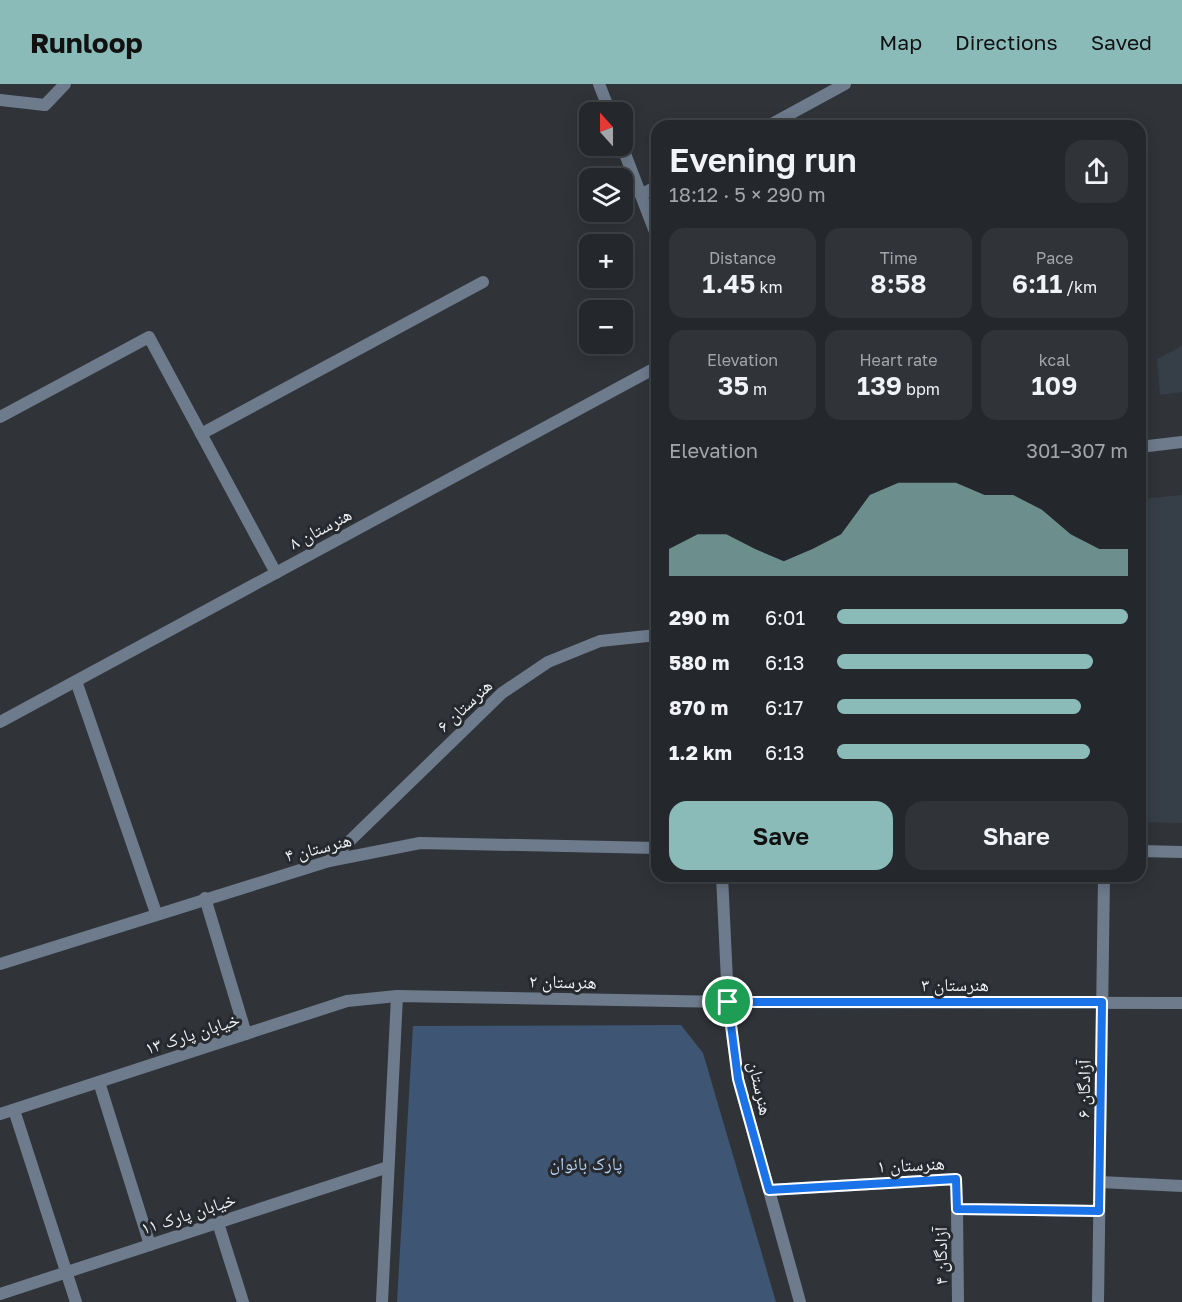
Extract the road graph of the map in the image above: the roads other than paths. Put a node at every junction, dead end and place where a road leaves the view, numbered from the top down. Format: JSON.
{"nodes":[{"id":1,"x":65,"y":84,"type":"edge"},
{"id":2,"x":599,"y":84,"type":"edge"},
{"id":3,"x":846,"y":84,"type":"edge"},
{"id":4,"x":0,"y":100,"type":"edge"},
{"id":5,"x":606,"y":102,"type":"edge"},
{"id":6,"x":779,"y":120,"type":"edge"},
{"id":7,"x":626,"y":156,"type":"edge"},
{"id":8,"x":651,"y":189,"type":"edge"},
{"id":9,"x":641,"y":195,"type":"junction"},
{"id":10,"x":651,"y":221,"type":"edge"},
{"id":11,"x":483,"y":282,"type":"dead end"},
{"id":12,"x":651,"y":370,"type":"edge"},
{"id":13,"x":0,"y":417,"type":"edge"},
{"id":14,"x":201,"y":435,"type":"junction"},
{"id":15,"x":1182,"y":442,"type":"edge"},
{"id":16,"x":1146,"y":446,"type":"edge"},
{"id":17,"x":276,"y":573,"type":"junction"},
{"id":18,"x":651,"y":636,"type":"edge"},
{"id":19,"x":76,"y":681,"type":"junction"},
{"id":20,"x":0,"y":722,"type":"edge"},
{"id":21,"x":651,"y":848,"type":"edge"},
{"id":22,"x":1146,"y":851,"type":"edge"},
{"id":23,"x":1182,"y":852,"type":"edge"},
{"id":24,"x":329,"y":861,"type":"junction"},
{"id":25,"x":722,"y":882,"type":"edge"},
{"id":26,"x":1104,"y":882,"type":"edge"},
{"id":27,"x":205,"y":898,"type":"junction"},
{"id":28,"x":156,"y":913,"type":"junction"},
{"id":29,"x":0,"y":963,"type":"edge"},
{"id":30,"x":397,"y":996,"type":"junction"},
{"id":31,"x":728,"y":1002,"type":"junction"},
{"id":32,"x":1102,"y":1002,"type":"junction"},
{"id":33,"x":1182,"y":1002,"type":"edge"},
{"id":34,"x":246,"y":1034,"type":"junction"},
{"id":35,"x":99,"y":1082,"type":"junction"},
{"id":36,"x":14,"y":1110,"type":"junction"},
{"id":37,"x":0,"y":1114,"type":"edge"},
{"id":38,"x":388,"y":1167,"type":"junction"},
{"id":39,"x":1100,"y":1182,"type":"junction"},
{"id":40,"x":1182,"y":1186,"type":"edge"},
{"id":41,"x":769,"y":1190,"type":"junction"},
{"id":42,"x":957,"y":1209,"type":"junction"},
{"id":43,"x":1099,"y":1211,"type":"junction"},
{"id":44,"x":218,"y":1223,"type":"junction"},
{"id":45,"x":150,"y":1245,"type":"junction"},
{"id":46,"x":66,"y":1272,"type":"junction"},
{"id":47,"x":0,"y":1293,"type":"edge"},
{"id":48,"x":76,"y":1302,"type":"edge"},
{"id":49,"x":243,"y":1302,"type":"edge"},
{"id":50,"x":382,"y":1302,"type":"edge"},
{"id":51,"x":800,"y":1302,"type":"edge"},
{"id":52,"x":958,"y":1302,"type":"edge"},
{"id":53,"x":1098,"y":1302,"type":"edge"}],
"edges":[{"from":1,"to":4,"type":"street"},
{"from":2,"to":5,"type":"street"},
{"from":3,"to":6,"type":"street"},
{"from":7,"to":9,"type":"street"},
{"from":8,"to":9,"type":"street"},
{"from":9,"to":10,"type":"street"},
{"from":11,"to":14,"type":"street"},
{"from":12,"to":17,"type":"street","name":"هنرستان ۸"},
{"from":13,"to":14,"type":"street"},
{"from":14,"to":17,"type":"street"},
{"from":15,"to":16,"type":"street"},
{"from":17,"to":19,"type":"street","name":"هنرستان ۸"},
{"from":18,"to":24,"type":"street","name":"هنرستان ۶"},
{"from":19,"to":20,"type":"street","name":"هنرستان ۸"},
{"from":19,"to":28,"type":"street"},
{"from":21,"to":24,"type":"street","name":"هنرستان ۴"},
{"from":22,"to":23,"type":"street"},
{"from":24,"to":27,"type":"street","name":"هنرستان ۴"},
{"from":25,"to":31,"type":"street","name":"هنرستان"},
{"from":26,"to":32,"type":"street","name":"آزادگان ۶"},
{"from":27,"to":28,"type":"street","name":"هنرستان ۴"},
{"from":27,"to":34,"type":"street"},
{"from":28,"to":29,"type":"street","name":"هنرستان ۴"},
{"from":30,"to":31,"type":"street","name":"هنرستان ۲"},
{"from":30,"to":34,"type":"street","name":"خیابان پارک ۱۳"},
{"from":30,"to":38,"type":"street"},
{"from":31,"to":32,"type":"street","name":"هنرستان ۳"},
{"from":31,"to":41,"type":"street","name":"هنرستان"},
{"from":32,"to":33,"type":"street","name":"هنرستان ۳"},
{"from":32,"to":39,"type":"street","name":"آزادگان ۶"},
{"from":34,"to":35,"type":"street","name":"خیابان پارک ۱۳"},
{"from":35,"to":36,"type":"street","name":"خیابان پارک ۱۳"},
{"from":35,"to":45,"type":"street"},
{"from":36,"to":37,"type":"street","name":"خیابان پارک ۱۳"},
{"from":36,"to":46,"type":"street"},
{"from":38,"to":44,"type":"street","name":"خیابان پارک ۱۱"},
{"from":38,"to":50,"type":"street"},
{"from":39,"to":40,"type":"street"},
{"from":39,"to":43,"type":"street","name":"آزادگان ۶"},
{"from":41,"to":42,"type":"street","name":"هنرستان ۱"},
{"from":41,"to":51,"type":"street","name":"هنرستان"},
{"from":42,"to":43,"type":"street"},
{"from":42,"to":52,"type":"street","name":"آزادگان ۴"},
{"from":43,"to":53,"type":"street","name":"آزادگان ۶"},
{"from":44,"to":45,"type":"street","name":"خیابان پارک ۱۱"},
{"from":44,"to":49,"type":"street"},
{"from":45,"to":46,"type":"street","name":"خیابان پارک ۱۱"},
{"from":46,"to":47,"type":"street","name":"خیابان پارک ۱۱"},
{"from":46,"to":48,"type":"street"}]}
